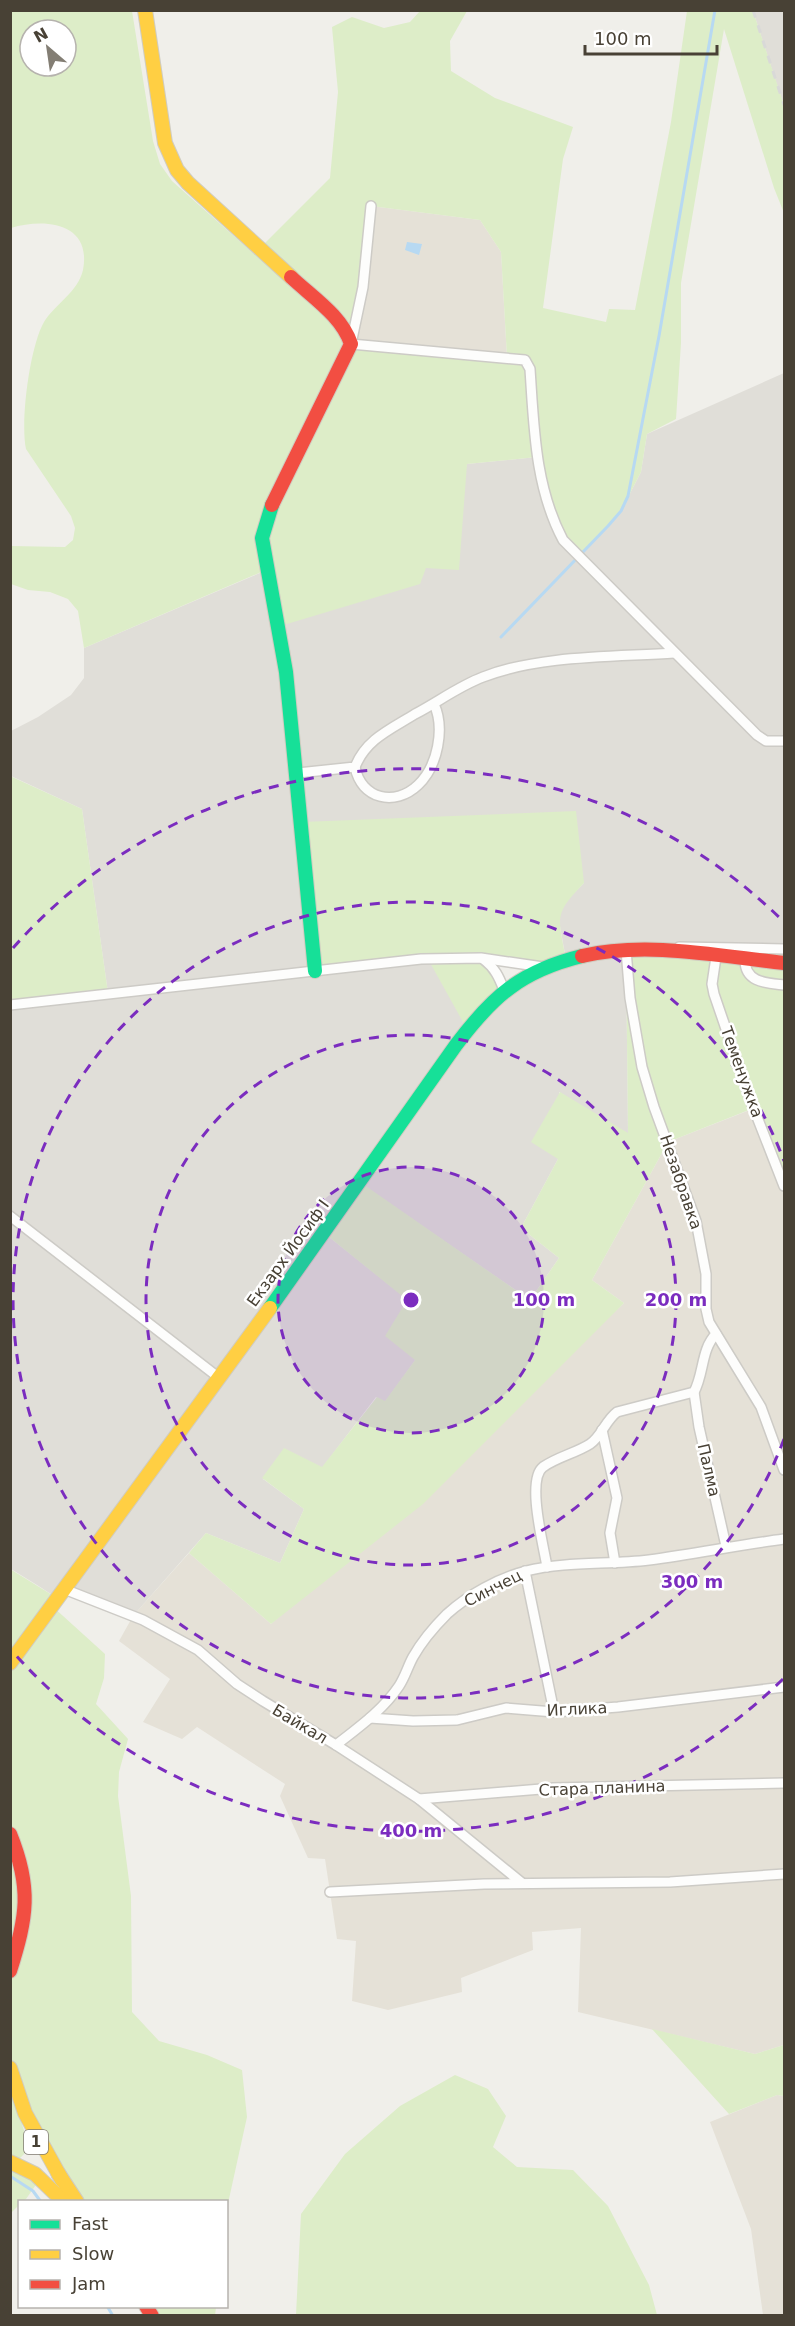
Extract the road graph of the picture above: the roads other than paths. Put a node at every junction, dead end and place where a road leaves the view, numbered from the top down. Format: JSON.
{"nodes":[{"id":1,"x":145,"y":10,"type":"edge"},
{"id":2,"x":371,"y":206,"type":"dead end"},
{"id":3,"x":351,"y":344,"type":"junction"},
{"id":4,"x":674,"y":654,"type":"junction"},
{"id":5,"x":434,"y":704,"type":"junction"},
{"id":6,"x":784,"y":741,"type":"edge"},
{"id":7,"x":355,"y":767,"type":"junction"},
{"id":8,"x":297,"y":773,"type":"junction"},
{"id":9,"x":784,"y":949,"type":"edge"},
{"id":10,"x":626,"y":950,"type":"junction"},
{"id":11,"x":651,"y":950,"type":"junction"},
{"id":12,"x":719,"y":957,"type":"junction"},
{"id":13,"x":482,"y":958,"type":"junction"},
{"id":14,"x":745,"y":960,"type":"junction"},
{"id":15,"x":784,"y":963,"type":"edge"},
{"id":16,"x":545,"y":968,"type":"junction"},
{"id":17,"x":315,"y":971,"type":"junction"},
{"id":18,"x":784,"y":985,"type":"edge"},
{"id":19,"x":504,"y":990,"type":"junction"},
{"id":20,"x":10,"y":1005,"type":"edge"},
{"id":21,"x":784,"y":1186,"type":"edge"},
{"id":22,"x":10,"y":1216,"type":"edge"},
{"id":23,"x":716,"y":1334,"type":"junction"},
{"id":24,"x":218,"y":1377,"type":"junction"},
{"id":25,"x":694,"y":1392,"type":"junction"},
{"id":26,"x":602,"y":1430,"type":"junction"},
{"id":27,"x":784,"y":1470,"type":"edge"},
{"id":28,"x":784,"y":1539,"type":"edge"},
{"id":29,"x":726,"y":1546,"type":"junction"},
{"id":30,"x":615,"y":1563,"type":"junction"},
{"id":31,"x":548,"y":1567,"type":"junction"},
{"id":32,"x":525,"y":1571,"type":"junction"},
{"id":33,"x":64,"y":1589,"type":"junction"},
{"id":34,"x":10,"y":1663,"type":"edge"},
{"id":35,"x":784,"y":1687,"type":"edge"},
{"id":36,"x":554,"y":1712,"type":"junction"},
{"id":37,"x":370,"y":1718,"type":"junction"},
{"id":38,"x":336,"y":1745,"type":"junction"},
{"id":39,"x":784,"y":1783,"type":"edge"},
{"id":40,"x":420,"y":1799,"type":"junction"},
{"id":41,"x":10,"y":1834,"type":"edge"},
{"id":42,"x":784,"y":1874,"type":"edge"},
{"id":43,"x":522,"y":1883,"type":"junction"},
{"id":44,"x":330,"y":1892,"type":"dead end"},
{"id":45,"x":26,"y":1893,"type":"junction"},
{"id":46,"x":10,"y":1932,"type":"edge"},
{"id":47,"x":10,"y":1971,"type":"edge"},
{"id":48,"x":10,"y":2068,"type":"edge"},
{"id":49,"x":10,"y":2104,"type":"edge"},
{"id":50,"x":10,"y":2162,"type":"edge"},
{"id":51,"x":63,"y":2180,"type":"junction"},
{"id":52,"x":62,"y":2200,"type":"edge"},
{"id":53,"x":76,"y":2200,"type":"edge"}],
"edges":[{"from":1,"to":3,"type":"main road"},
{"from":2,"to":3,"type":"street"},
{"from":3,"to":4,"type":"street"},
{"from":3,"to":8,"type":"main road"},
{"from":4,"to":5,"type":"street"},
{"from":4,"to":6,"type":"street"},
{"from":5,"to":7,"type":"street"},
{"from":5,"to":7,"type":"street"},
{"from":7,"to":8,"type":"street"},
{"from":8,"to":17,"type":"main road"},
{"from":9,"to":11,"type":"street","name":"Екзарх Йосиф I"},
{"from":10,"to":11,"type":"main road","name":"Екзарх Йосиф I"},
{"from":10,"to":16,"type":"main road","name":"Екзарх Йосиф I"},
{"from":10,"to":23,"type":"street","name":"Незабравка"},
{"from":11,"to":12,"type":"main road","name":"Екзарх Йосиф I"},
{"from":12,"to":14,"type":"main road","name":"Екзарх Йосиф I"},
{"from":12,"to":21,"type":"street","name":"Теменужка"},
{"from":13,"to":16,"type":"street"},
{"from":13,"to":17,"type":"street"},
{"from":13,"to":19,"type":"street"},
{"from":14,"to":15,"type":"main road","name":"Екзарх Йосиф I"},
{"from":14,"to":18,"type":"street"},
{"from":16,"to":19,"type":"main road","name":"Екзарх Йосиф I"},
{"from":17,"to":20,"type":"street"},
{"from":19,"to":24,"type":"main road","name":"Екзарх Йосиф I"},
{"from":22,"to":24,"type":"street"},
{"from":23,"to":25,"type":"street"},
{"from":23,"to":27,"type":"street","name":"Незабравка"},
{"from":24,"to":33,"type":"main road","name":"Екзарх Йосиф I"},
{"from":25,"to":26,"type":"street"},
{"from":25,"to":29,"type":"street","name":"Палма"},
{"from":26,"to":30,"type":"street"},
{"from":26,"to":31,"type":"street"},
{"from":28,"to":29,"type":"street","name":"Синчец"},
{"from":29,"to":30,"type":"street","name":"Синчец"},
{"from":30,"to":31,"type":"street","name":"Синчец"},
{"from":31,"to":32,"type":"street","name":"Синчец"},
{"from":32,"to":36,"type":"street"},
{"from":32,"to":37,"type":"street","name":"Синчец"},
{"from":33,"to":34,"type":"main road","name":"Екзарх Йосиф I"},
{"from":33,"to":38,"type":"street","name":"Байкал"},
{"from":35,"to":36,"type":"street","name":"Иглика"},
{"from":36,"to":37,"type":"street","name":"Иглика"},
{"from":37,"to":38,"type":"street","name":"Синчец"},
{"from":38,"to":40,"type":"street","name":"Байкал"},
{"from":39,"to":40,"type":"street","name":"Стара планина"},
{"from":40,"to":43,"type":"street","name":"Байкал"},
{"from":41,"to":45,"type":"main road"},
{"from":42,"to":43,"type":"street"},
{"from":43,"to":44,"type":"street"},
{"from":45,"to":46,"type":"main road"},
{"from":45,"to":47,"type":"main road"},
{"from":48,"to":51,"type":"main road"},
{"from":49,"to":51,"type":"main road","number":"1"},
{"from":50,"to":52,"type":"main road"},
{"from":51,"to":53,"type":"main road","number":"1"}]}
